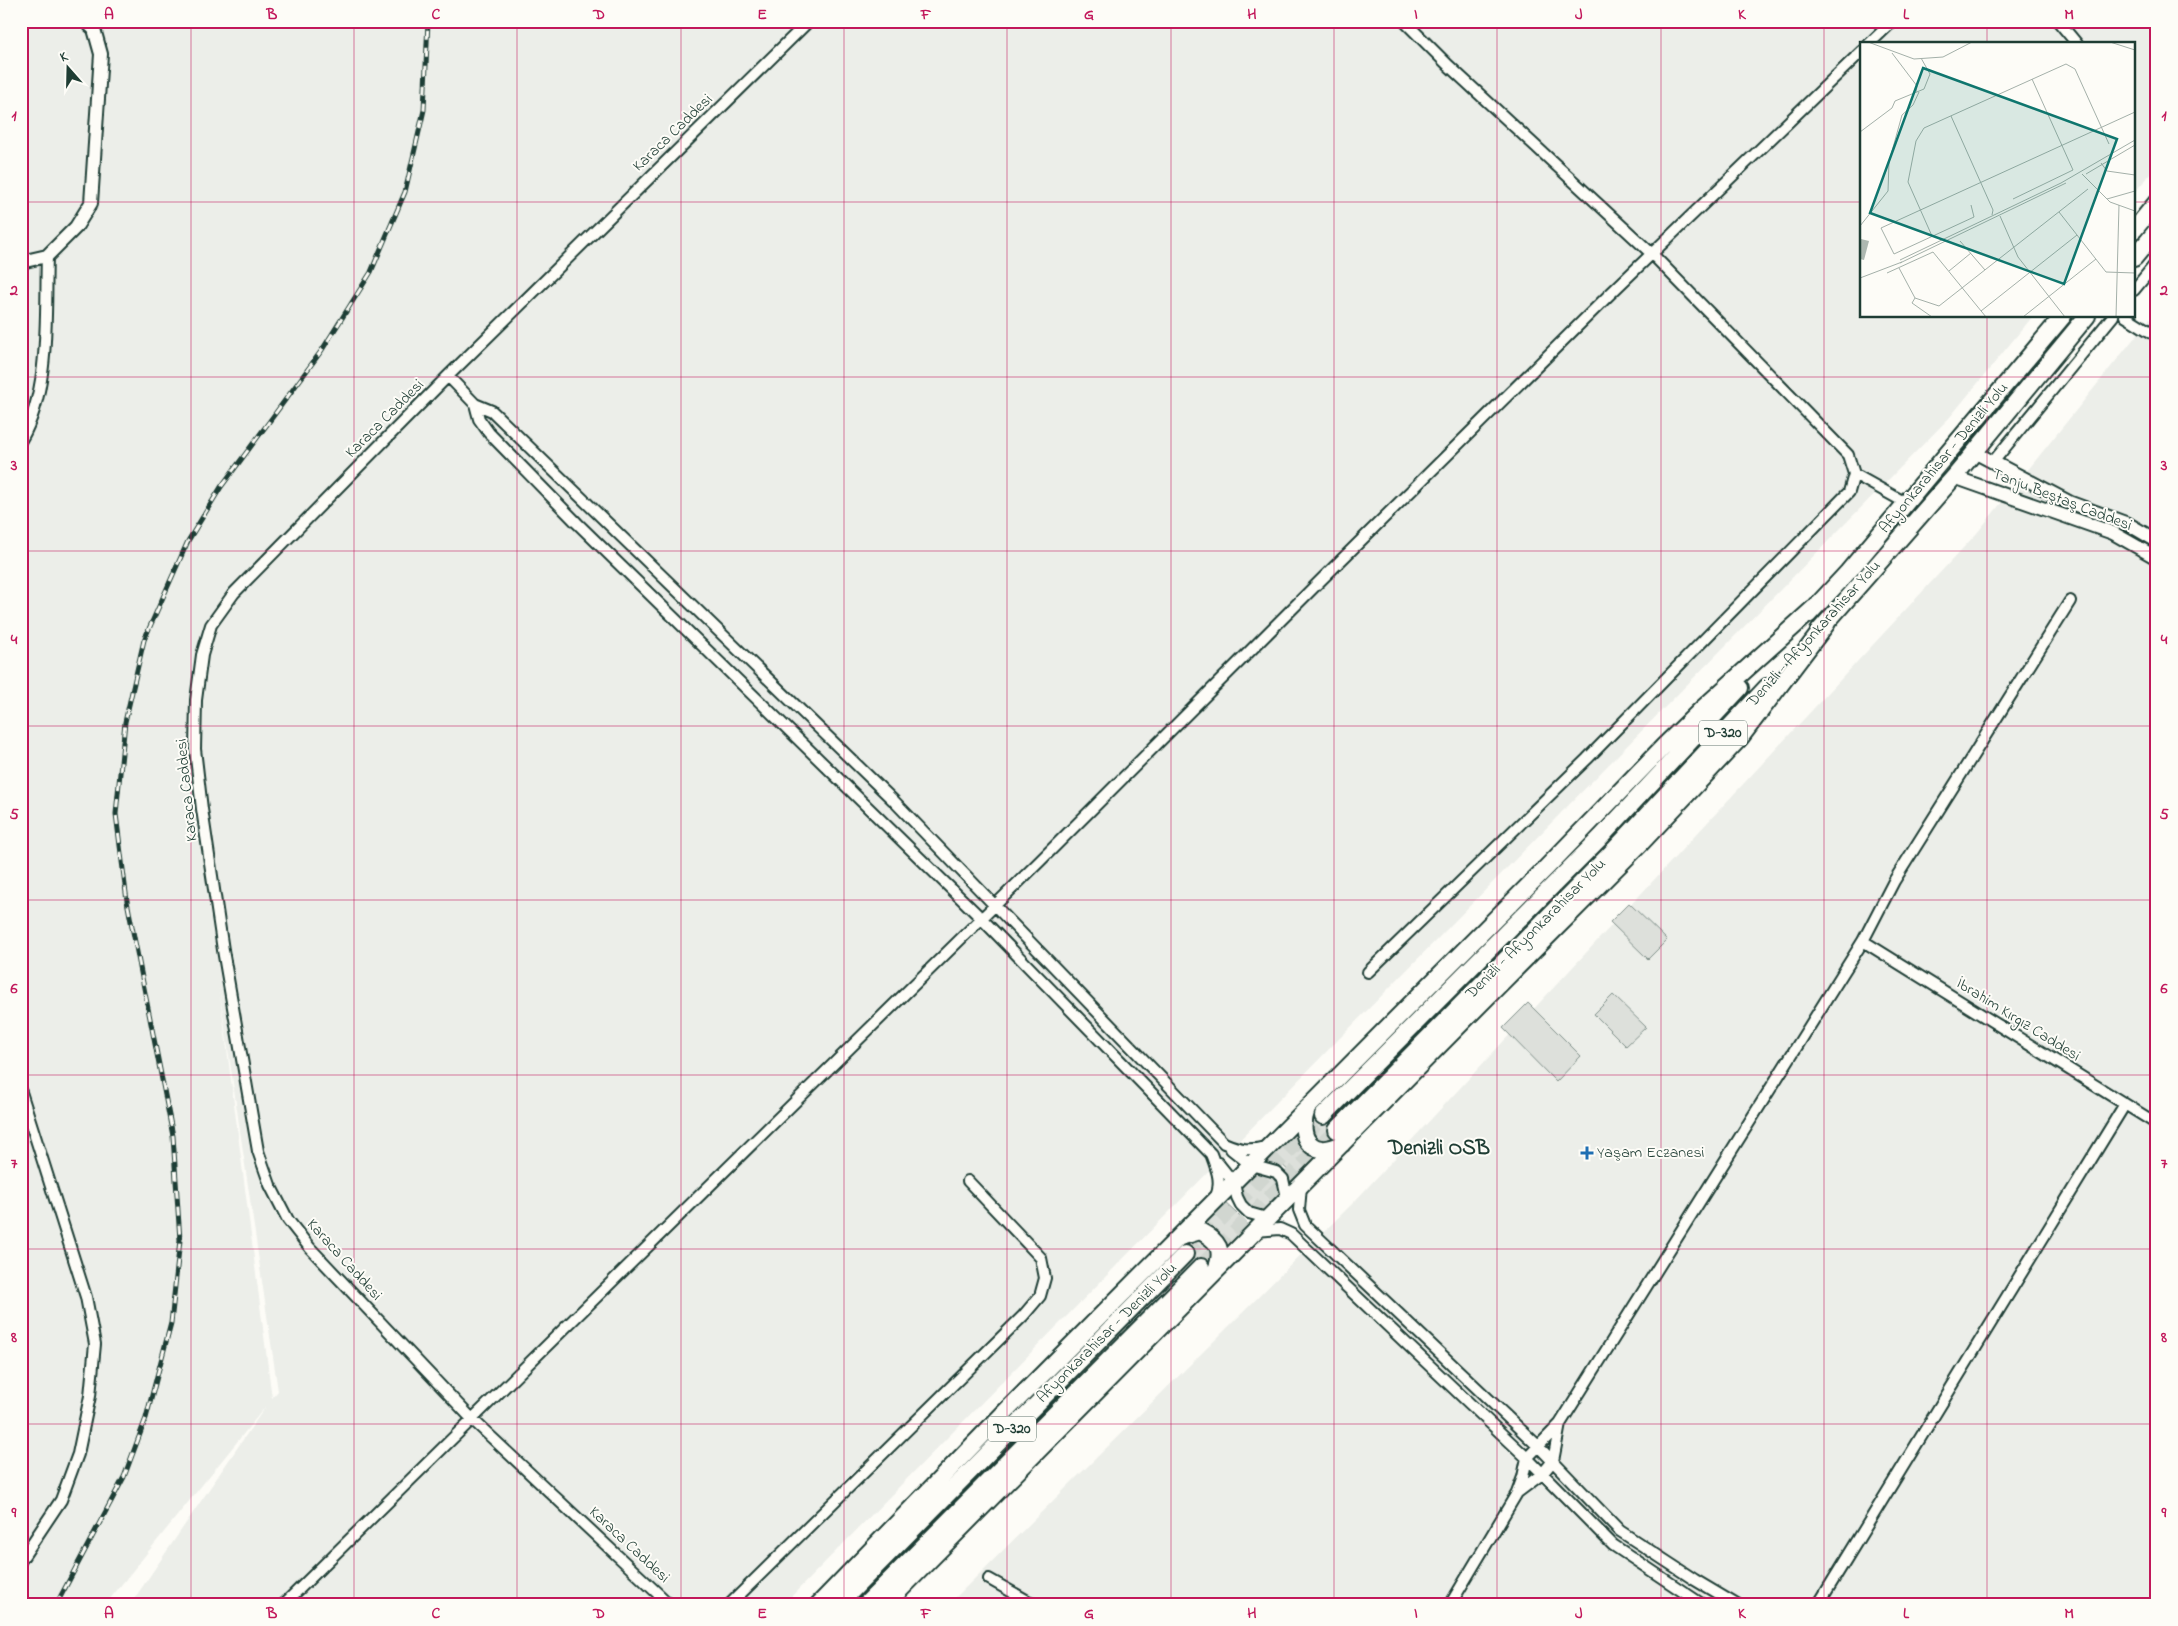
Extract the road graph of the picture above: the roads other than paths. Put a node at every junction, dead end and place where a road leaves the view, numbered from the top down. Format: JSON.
{"nodes":[{"id":1,"x":85,"y":21,"type":"edge"},
{"id":2,"x":809,"y":21,"type":"edge"},
{"id":3,"x":1404,"y":21,"type":"edge"},
{"id":4,"x":1893,"y":21,"type":"edge"},
{"id":5,"x":2058,"y":21,"type":"edge"},
{"id":6,"x":1872,"y":42,"type":"edge"},
{"id":7,"x":2075,"y":42,"type":"edge"},
{"id":8,"x":1860,"y":53,"type":"edge"},
{"id":9,"x":2157,"y":202,"type":"edge"},
{"id":10,"x":2136,"y":228,"type":"edge"},
{"id":11,"x":2157,"y":230,"type":"edge"},
{"id":12,"x":1652,"y":254,"type":"junction"},
{"id":13,"x":47,"y":256,"type":"junction"},
{"id":14,"x":2136,"y":256,"type":"edge"},
{"id":15,"x":22,"y":259,"type":"edge"},
{"id":16,"x":2157,"y":262,"type":"edge"},
{"id":17,"x":2136,"y":288,"type":"edge"},
{"id":18,"x":2061,"y":318,"type":"edge"},
{"id":19,"x":2085,"y":318,"type":"edge"},
{"id":20,"x":2112,"y":318,"type":"edge"},
{"id":21,"x":2128,"y":318,"type":"edge"},
{"id":22,"x":2157,"y":336,"type":"edge"},
{"id":23,"x":448,"y":376,"type":"junction"},
{"id":24,"x":475,"y":404,"type":"junction"},
{"id":25,"x":21,"y":440,"type":"edge"},
{"id":26,"x":1974,"y":452,"type":"junction"},
{"id":27,"x":1993,"y":462,"type":"junction"},
{"id":28,"x":1854,"y":474,"type":"junction"},
{"id":29,"x":1954,"y":477,"type":"junction"},
{"id":30,"x":1906,"y":503,"type":"junction"},
{"id":31,"x":2157,"y":541,"type":"edge"},
{"id":32,"x":2157,"y":558,"type":"edge"},
{"id":33,"x":2070,"y":601,"type":"dead end"},
{"id":34,"x":1814,"y":608,"type":"junction"},
{"id":35,"x":996,"y":905,"type":"junction"},
{"id":36,"x":981,"y":918,"type":"junction"},
{"id":37,"x":1863,"y":941,"type":"junction"},
{"id":38,"x":1368,"y":972,"type":"dead end"},
{"id":39,"x":21,"y":1092,"type":"edge"},
{"id":40,"x":2125,"y":1104,"type":"junction"},
{"id":41,"x":1307,"y":1109,"type":"junction"},
{"id":42,"x":1323,"y":1116,"type":"tunnel mouth"},
{"id":43,"x":2157,"y":1124,"type":"edge"},
{"id":44,"x":1341,"y":1136,"type":"junction"},
{"id":45,"x":1224,"y":1143,"type":"junction"},
{"id":46,"x":1269,"y":1147,"type":"junction"},
{"id":47,"x":1211,"y":1154,"type":"junction"},
{"id":48,"x":1251,"y":1165,"type":"junction"},
{"id":49,"x":968,"y":1181,"type":"dead end"},
{"id":50,"x":1234,"y":1183,"type":"junction"},
{"id":51,"x":1301,"y":1186,"type":"junction"},
{"id":52,"x":1286,"y":1200,"type":"junction"},
{"id":53,"x":1214,"y":1202,"type":"junction"},
{"id":54,"x":1268,"y":1218,"type":"junction"},
{"id":55,"x":1305,"y":1225,"type":"junction"},
{"id":56,"x":1255,"y":1231,"type":"junction"},
{"id":57,"x":1291,"y":1234,"type":"junction"},
{"id":58,"x":1180,"y":1237,"type":"junction"},
{"id":59,"x":1185,"y":1254,"type":"tunnel mouth"},
{"id":60,"x":1208,"y":1269,"type":"junction"},
{"id":61,"x":473,"y":1420,"type":"junction"},
{"id":62,"x":1560,"y":1424,"type":"junction"},
{"id":63,"x":1538,"y":1446,"type":"junction"},
{"id":64,"x":1526,"y":1458,"type":"junction"},
{"id":65,"x":1553,"y":1461,"type":"junction"},
{"id":66,"x":1542,"y":1474,"type":"junction"},
{"id":67,"x":1517,"y":1493,"type":"junction"},
{"id":68,"x":21,"y":1560,"type":"edge"},
{"id":69,"x":988,"y":1578,"type":"dead end"},
{"id":70,"x":283,"y":1605,"type":"edge"},
{"id":71,"x":670,"y":1605,"type":"edge"},
{"id":72,"x":729,"y":1605,"type":"edge"},
{"id":73,"x":818,"y":1605,"type":"edge"},
{"id":74,"x":838,"y":1605,"type":"edge"},
{"id":75,"x":866,"y":1605,"type":"edge"},
{"id":76,"x":885,"y":1605,"type":"edge"},
{"id":77,"x":1035,"y":1605,"type":"edge"},
{"id":78,"x":1450,"y":1605,"type":"edge"},
{"id":79,"x":1703,"y":1605,"type":"edge"},
{"id":80,"x":1737,"y":1605,"type":"edge"},
{"id":81,"x":1818,"y":1605,"type":"edge"}],
"edges":[{"from":1,"to":13,"type":"street"},
{"from":2,"to":23,"type":"street","name":"Karaca Caddesi"},
{"from":3,"to":12,"type":"street"},
{"from":4,"to":6,"type":"street"},
{"from":5,"to":7,"type":"street"},
{"from":8,"to":12,"type":"street"},
{"from":9,"to":10,"type":"highway"},
{"from":11,"to":14,"type":"highway"},
{"from":12,"to":28,"type":"street"},
{"from":12,"to":35,"type":"street"},
{"from":13,"to":15,"type":"street"},
{"from":13,"to":25,"type":"street"},
{"from":16,"to":17,"type":"street"},
{"from":18,"to":30,"type":"highway","name":"Afyonkarahisar - Denizli Yolu","number":"D-320"},
{"from":19,"to":26,"type":"highway","name":"Denizli - Afyonkarahisar Yolu","number":"D-320"},
{"from":20,"to":27,"type":"street"},
{"from":21,"to":22,"type":"street"},
{"from":23,"to":24,"type":"street"},
{"from":23,"to":61,"type":"street","name":"Karaca Caddesi"},
{"from":24,"to":35,"type":"street"},
{"from":24,"to":36,"type":"street"},
{"from":26,"to":27,"type":"street","name":"Tanju Beştaş Caddesi"},
{"from":26,"to":29,"type":"highway","name":"Denizli - Afyonkarahisar Yolu","number":"D-320"},
{"from":27,"to":31,"type":"street","name":"Tanju Beştaş Caddesi"},
{"from":28,"to":30,"type":"street"},
{"from":28,"to":38,"type":"street"},
{"from":29,"to":32,"type":"street","name":"Tanju Beştaş Caddesi"},
{"from":29,"to":44,"type":"highway","name":"Denizli - Afyonkarahisar Yolu","number":"D-320"},
{"from":30,"to":34,"type":"highway","name":"Afyonkarahisar - Denizli Yolu","number":"D-320"},
{"from":33,"to":37,"type":"street"},
{"from":34,"to":41,"type":"highway"},
{"from":34,"to":42,"type":"highway","name":"Afyonkarahisar - Denizli Yolu","number":"D-320"},
{"from":35,"to":36,"type":"street"},
{"from":35,"to":45,"type":"street"},
{"from":36,"to":47,"type":"street"},
{"from":36,"to":61,"type":"street"},
{"from":37,"to":40,"type":"street","name":"İbrahim Kırgız Caddesi"},
{"from":37,"to":62,"type":"street"},
{"from":39,"to":68,"type":"street"},
{"from":40,"to":43,"type":"street","name":"İbrahim Kırgız Caddesi"},
{"from":40,"to":81,"type":"street"},
{"from":41,"to":44,"type":"highway"},
{"from":41,"to":46,"type":"highway"},
{"from":44,"to":51,"type":"highway","name":"Denizli - Afyonkarahisar Yolu"},
{"from":45,"to":46,"type":"street"},
{"from":45,"to":48,"type":"street"},
{"from":46,"to":48,"type":"highway"},
{"from":47,"to":50,"type":"street"},
{"from":47,"to":53,"type":"street"},
{"from":48,"to":50,"type":"highway"},
{"from":48,"to":52,"type":"street"},
{"from":49,"to":72,"type":"street"},
{"from":50,"to":53,"type":"highway"},
{"from":50,"to":54,"type":"street"},
{"from":51,"to":52,"type":"highway","name":"Denizli - Afyonkarahisar Yolu"},
{"from":51,"to":55,"type":"street"},
{"from":52,"to":54,"type":"highway"},
{"from":52,"to":55,"type":"street"},
{"from":53,"to":58,"type":"highway"},
{"from":54,"to":56,"type":"highway"},
{"from":54,"to":57,"type":"street"},
{"from":55,"to":63,"type":"street"},
{"from":56,"to":57,"type":"street"},
{"from":56,"to":60,"type":"highway"},
{"from":57,"to":64,"type":"street"},
{"from":58,"to":60,"type":"highway"},
{"from":58,"to":73,"type":"highway"},
{"from":59,"to":74,"type":"highway","name":"Afyonkarahisar - Denizli Yolu","number":"D-320"},
{"from":60,"to":75,"type":"highway","number":"D-320"},
{"from":60,"to":76,"type":"highway"},
{"from":61,"to":70,"type":"street"},
{"from":61,"to":71,"type":"street","name":"Karaca Caddesi"},
{"from":62,"to":63,"type":"street"},
{"from":62,"to":65,"type":"street"},
{"from":63,"to":64,"type":"street"},
{"from":63,"to":65,"type":"street"},
{"from":64,"to":66,"type":"street"},
{"from":64,"to":67,"type":"street"},
{"from":65,"to":66,"type":"street"},
{"from":65,"to":80,"type":"street"},
{"from":66,"to":67,"type":"street"},
{"from":66,"to":79,"type":"street"},
{"from":67,"to":78,"type":"street"},
{"from":69,"to":77,"type":"street"}]}
